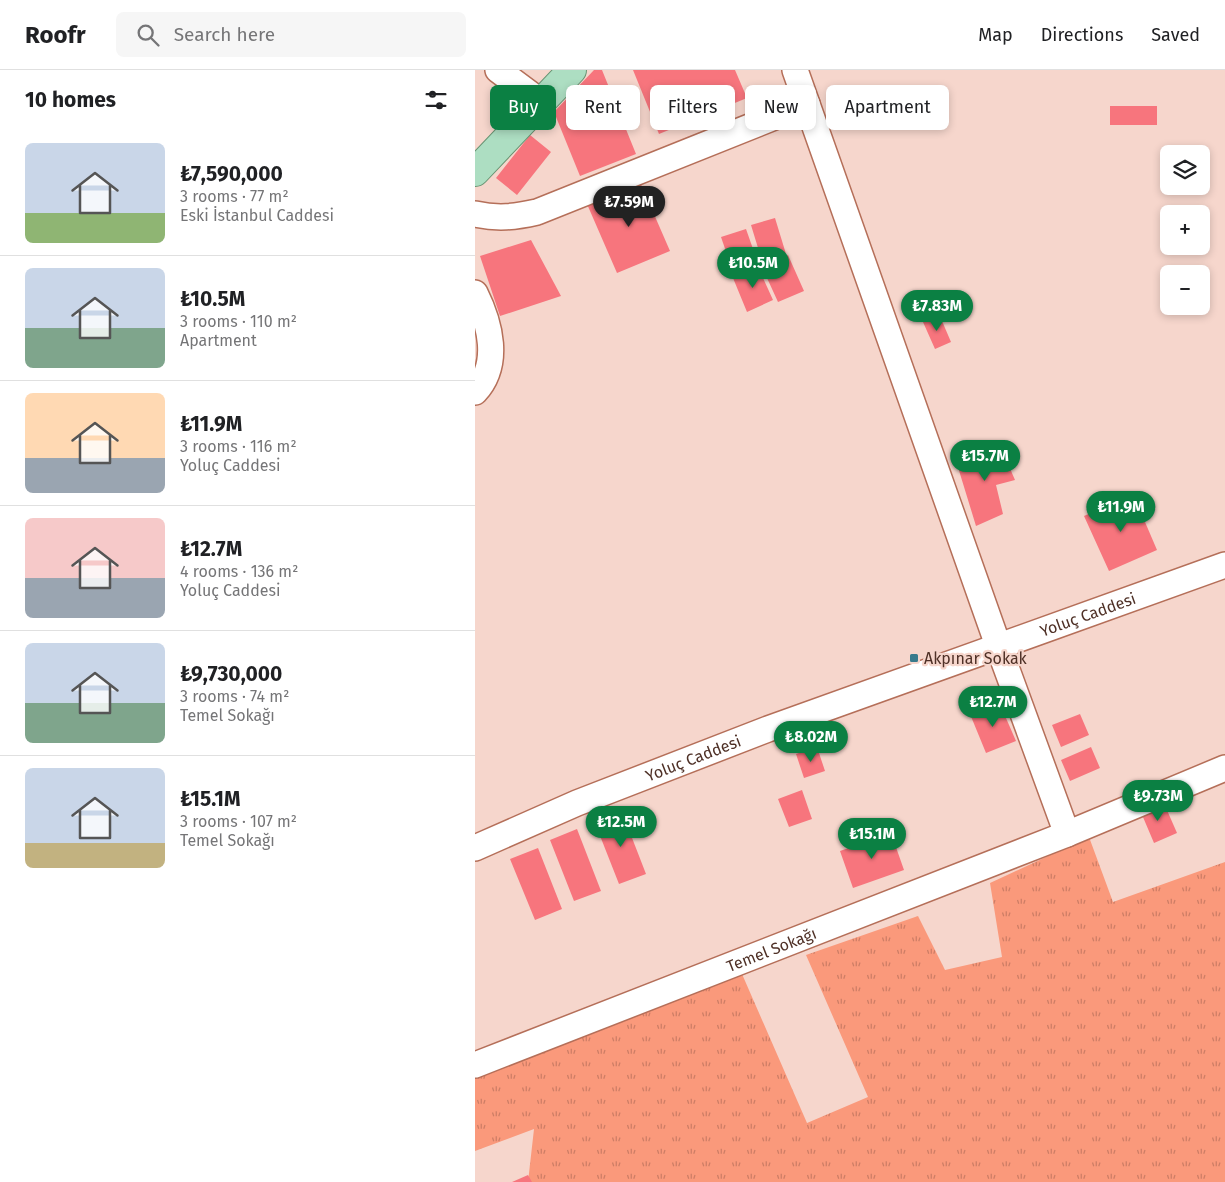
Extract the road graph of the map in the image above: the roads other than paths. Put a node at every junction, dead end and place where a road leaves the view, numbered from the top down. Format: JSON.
{"nodes":[{"id":1,"x":498,"y":70,"type":"edge"},
{"id":2,"x":572,"y":70,"type":"edge"},
{"id":3,"x":795,"y":70,"type":"edge"},
{"id":4,"x":518,"y":85,"type":"edge"},
{"id":5,"x":800,"y":85,"type":"edge"},
{"id":6,"x":556,"y":87,"type":"edge"},
{"id":7,"x":745,"y":129,"type":"edge"},
{"id":8,"x":515,"y":130,"type":"edge"},
{"id":9,"x":816,"y":130,"type":"edge"},
{"id":10,"x":475,"y":172,"type":"edge"},
{"id":11,"x":475,"y":214,"type":"edge"},
{"id":12,"x":475,"y":293,"type":"edge"},
{"id":13,"x":475,"y":392,"type":"edge"},
{"id":14,"x":1225,"y":565,"type":"edge"},
{"id":15,"x":999,"y":648,"type":"junction"},
{"id":16,"x":1225,"y":768,"type":"edge"},
{"id":17,"x":1067,"y":834,"type":"junction"},
{"id":18,"x":475,"y":848,"type":"edge"},
{"id":19,"x":475,"y":1065,"type":"edge"}],
"edges":[{"from":1,"to":4,"type":"street"},
{"from":2,"to":6,"type":"main road"},
{"from":3,"to":5,"type":"street"},
{"from":7,"to":11,"type":"street"},
{"from":8,"to":10,"type":"main road"},
{"from":9,"to":15,"type":"street"},
{"from":12,"to":13,"type":"street"},
{"from":14,"to":15,"type":"street","name":"Yoluç Caddesi"},
{"from":15,"to":17,"type":"street"},
{"from":15,"to":18,"type":"street","name":"Yoluç Caddesi"},
{"from":16,"to":17,"type":"street","name":"Temel Sokağı"},
{"from":17,"to":19,"type":"street","name":"Temel Sokağı"}]}
